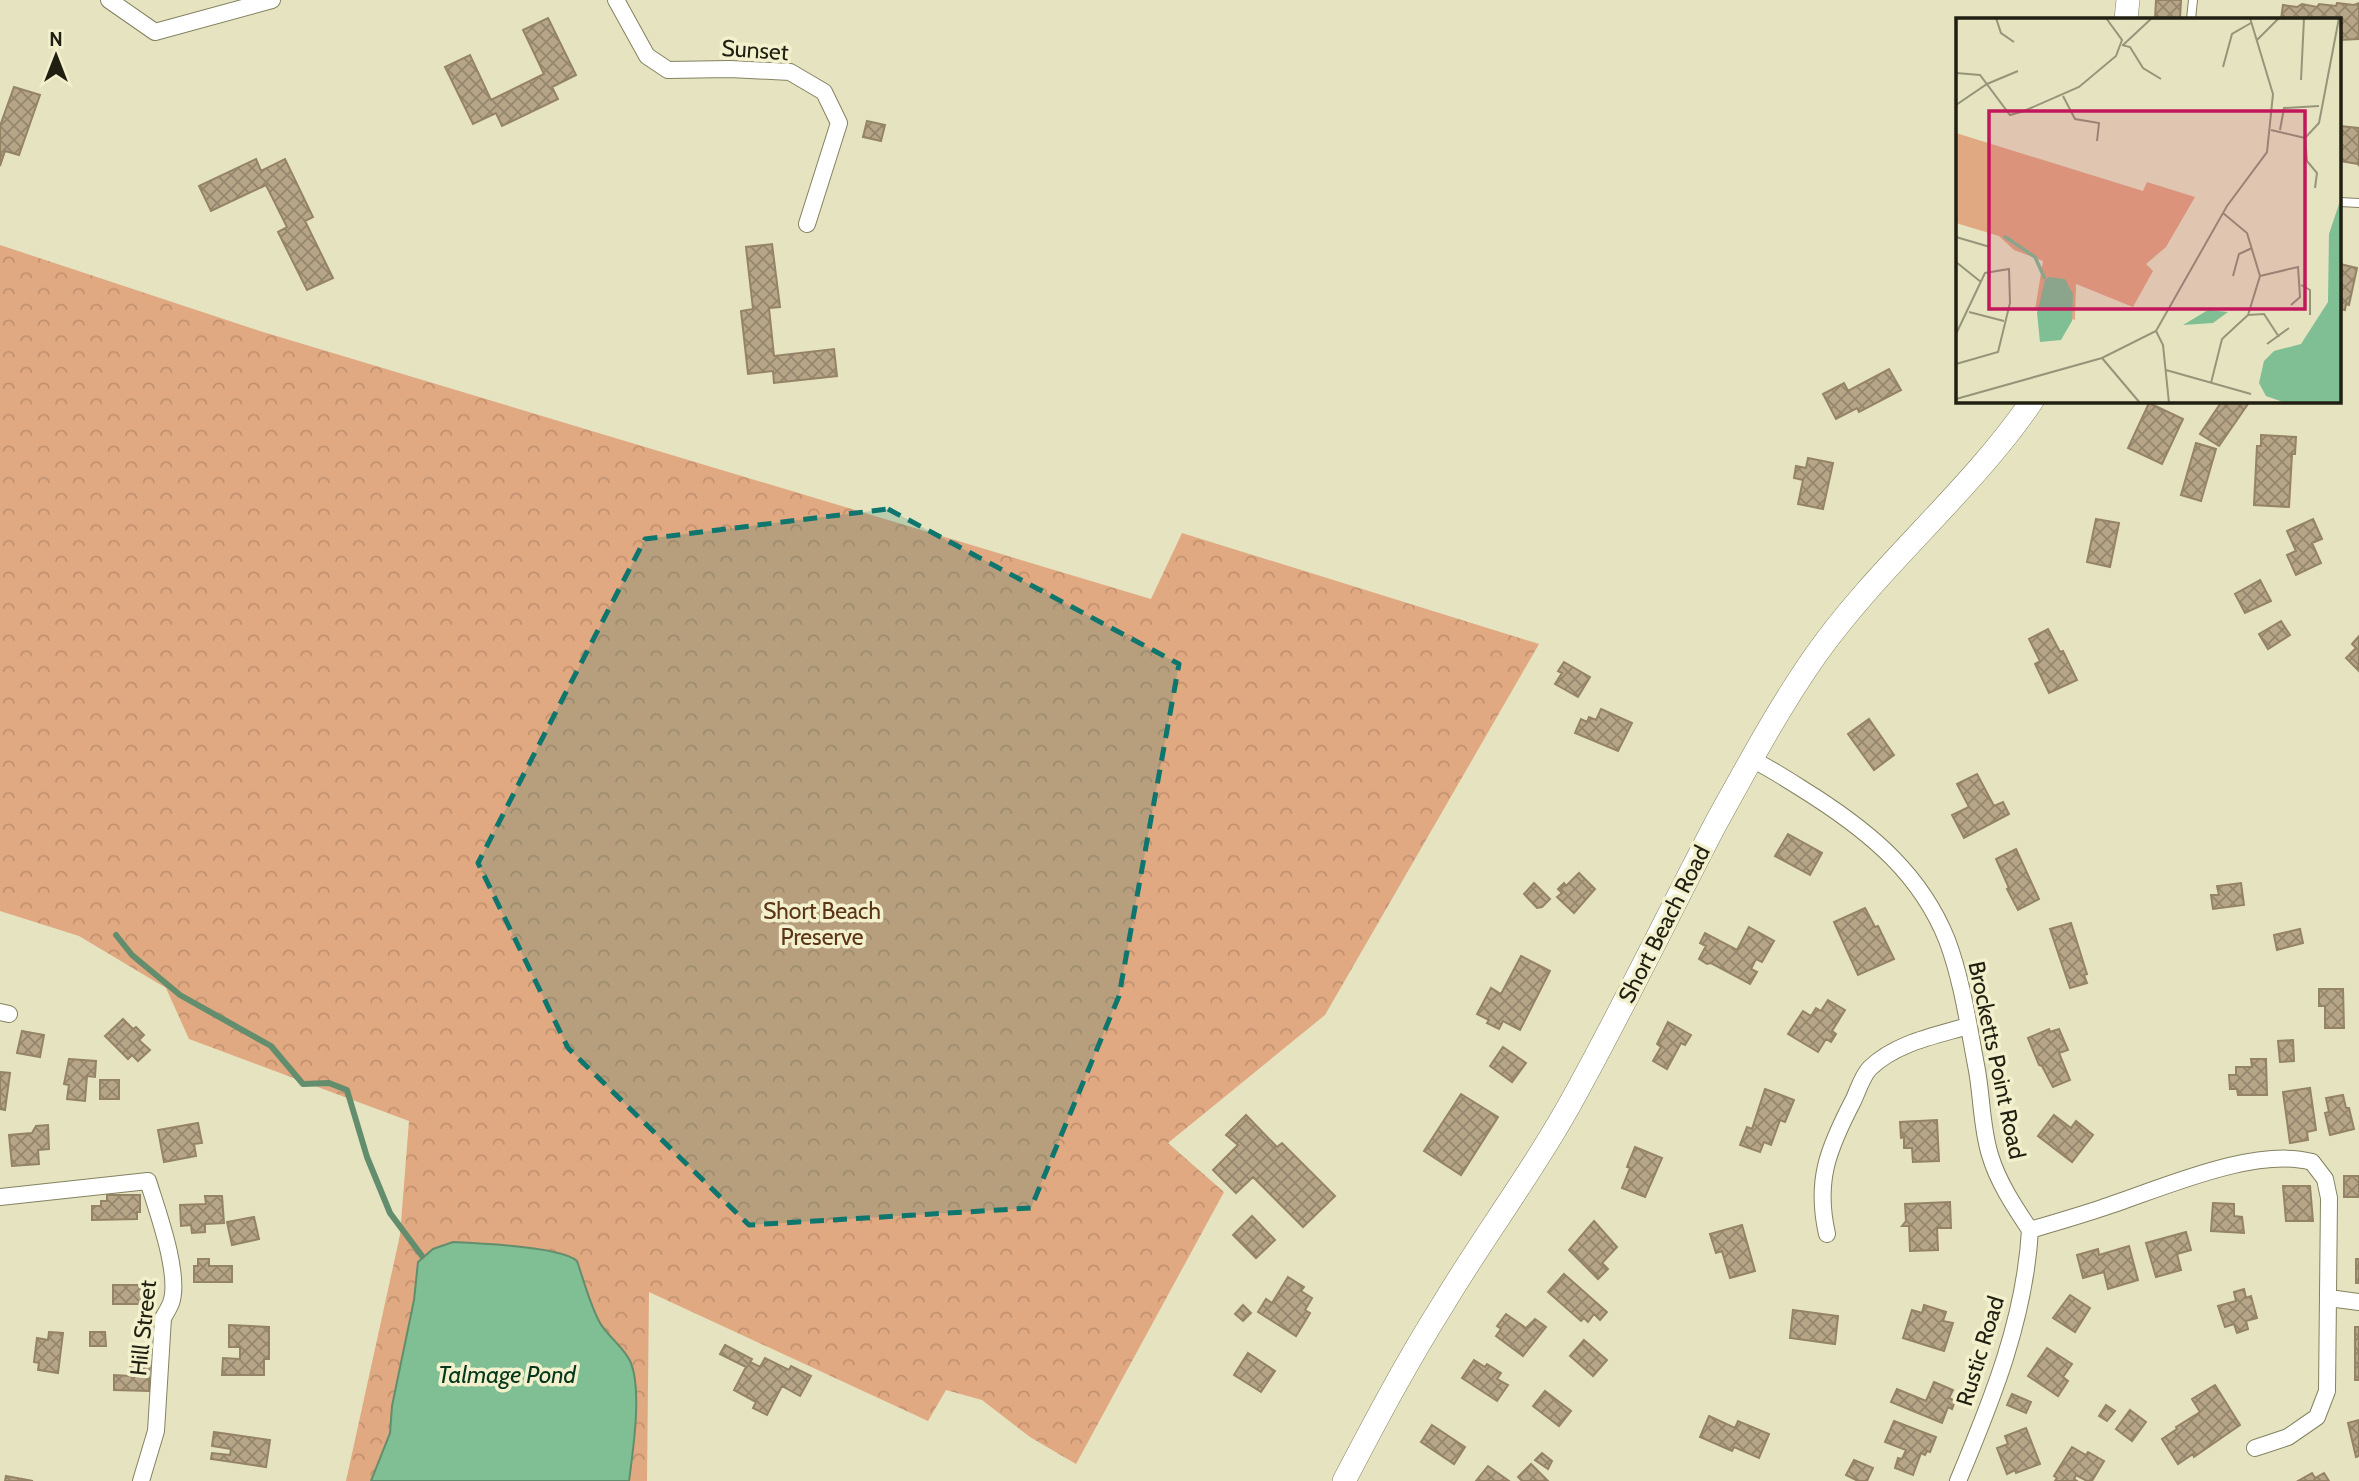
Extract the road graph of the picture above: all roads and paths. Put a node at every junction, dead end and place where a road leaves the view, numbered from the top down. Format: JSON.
{"nodes":[{"id":1,"x":109,"y":0,"type":"edge"},
{"id":2,"x":272,"y":0,"type":"edge"},
{"id":3,"x":616,"y":0,"type":"edge"},
{"id":4,"x":2128,"y":0,"type":"edge"},
{"id":5,"x":2193,"y":0,"type":"edge"},
{"id":6,"x":2126,"y":18,"type":"edge"},
{"id":7,"x":2191,"y":18,"type":"edge"},
{"id":8,"x":807,"y":224,"type":"dead end"},
{"id":9,"x":2031,"y":402,"type":"edge"},
{"id":10,"x":1751,"y":759,"type":"junction"},
{"id":11,"x":1968,"y":1026,"type":"junction"},
{"id":12,"x":0,"y":1197,"type":"edge"},
{"id":13,"x":2029,"y":1230,"type":"junction"},
{"id":14,"x":1827,"y":1234,"type":"dead end"},
{"id":15,"x":2329,"y":1297,"type":"junction"},
{"id":16,"x":2359,"y":1302,"type":"edge"},
{"id":17,"x":2255,"y":1448,"type":"dead end"},
{"id":18,"x":141,"y":1481,"type":"edge"},
{"id":19,"x":1344,"y":1481,"type":"edge"},
{"id":20,"x":1958,"y":1481,"type":"edge"}],
"edges":[{"from":1,"to":2,"type":"street"},
{"from":3,"to":8,"type":"street","name":"Sunset"},
{"from":4,"to":6,"type":"main road"},
{"from":5,"to":7,"type":"lane"},
{"from":9,"to":10,"type":"main road","name":"Short Beach Road"},
{"from":10,"to":11,"type":"street","name":"Brocketts Point Road"},
{"from":10,"to":19,"type":"main road","name":"Short Beach Road"},
{"from":11,"to":13,"type":"street","name":"Brocketts Point Road"},
{"from":11,"to":14,"type":"street"},
{"from":12,"to":18,"type":"street","name":"Hill Street"},
{"from":13,"to":15,"type":"street"},
{"from":13,"to":20,"type":"street","name":"Rustic Road"},
{"from":15,"to":16,"type":"street"},
{"from":15,"to":17,"type":"street"}]}
